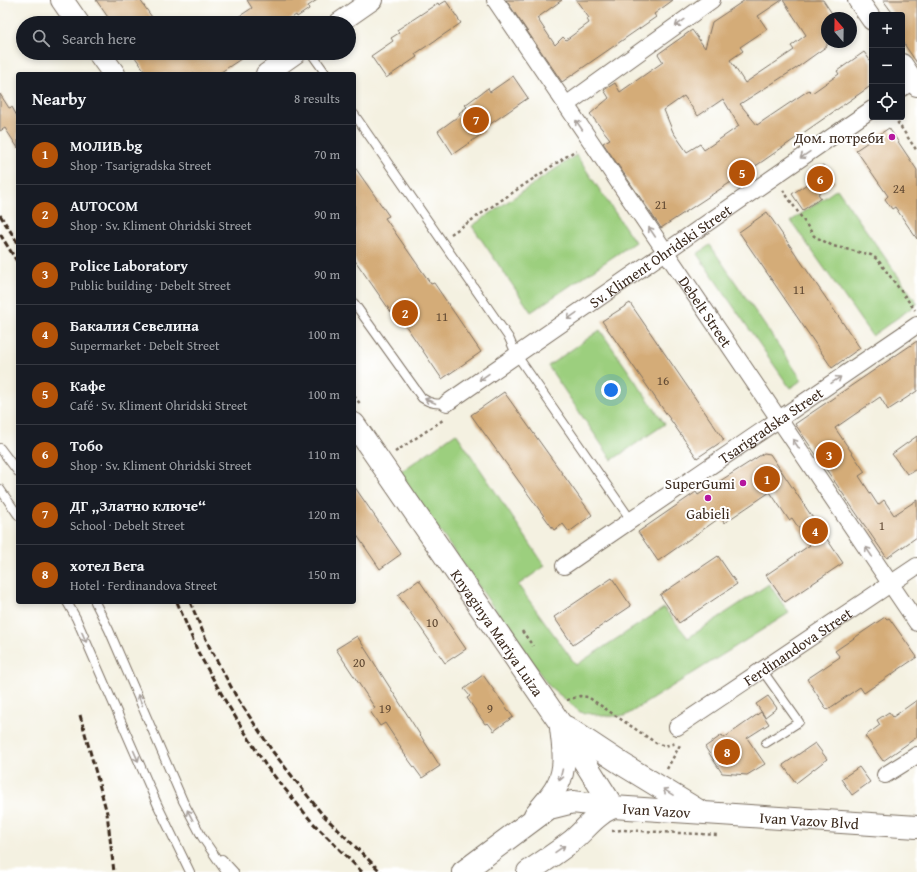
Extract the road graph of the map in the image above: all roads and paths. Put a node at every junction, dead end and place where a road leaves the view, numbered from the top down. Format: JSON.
{"nodes":[{"id":1,"x":62,"y":0,"type":"edge"},
{"id":2,"x":372,"y":0,"type":"edge"},
{"id":3,"x":495,"y":0,"type":"edge"},
{"id":4,"x":712,"y":0,"type":"edge"},
{"id":5,"x":858,"y":0,"type":"edge"},
{"id":6,"x":73,"y":16,"type":"edge"},
{"id":7,"x":349,"y":16,"type":"edge"},
{"id":8,"x":869,"y":16,"type":"edge"},
{"id":9,"x":104,"y":60,"type":"edge"},
{"id":10,"x":286,"y":60,"type":"edge"},
{"id":11,"x":316,"y":60,"type":"edge"},
{"id":12,"x":905,"y":70,"type":"edge"},
{"id":13,"x":113,"y":72,"type":"edge"},
{"id":14,"x":269,"y":72,"type":"edge"},
{"id":15,"x":325,"y":72,"type":"edge"},
{"id":16,"x":912,"y":83,"type":"edge"},
{"id":17,"x":566,"y":105,"type":"junction"},
{"id":18,"x":869,"y":111,"type":"edge"},
{"id":19,"x":356,"y":117,"type":"edge"},
{"id":20,"x":896,"y":120,"type":"edge"},
{"id":21,"x":590,"y":141,"type":"junction"},
{"id":22,"x":917,"y":151,"type":"edge"},
{"id":23,"x":774,"y":176,"type":"junction"},
{"id":24,"x":442,"y":241,"type":"junction"},
{"id":25,"x":665,"y":251,"type":"junction"},
{"id":26,"x":356,"y":306,"type":"edge"},
{"id":27,"x":917,"y":314,"type":"edge"},
{"id":28,"x":917,"y":325,"type":"edge"},
{"id":29,"x":516,"y":354,"type":"junction"},
{"id":30,"x":447,"y":403,"type":"junction"},
{"id":31,"x":779,"y":419,"type":"junction"},
{"id":32,"x":356,"y":427,"type":"edge"},
{"id":33,"x":0,"y":448,"type":"edge"},
{"id":34,"x":378,"y":460,"type":"junction"},
{"id":35,"x":16,"y":469,"type":"edge"},
{"id":36,"x":0,"y":489,"type":"edge"},
{"id":37,"x":16,"y":512,"type":"edge"},
{"id":38,"x":630,"y":520,"type":"junction"},
{"id":39,"x":564,"y":566,"type":"dead end"},
{"id":40,"x":917,"y":566,"type":"edge"},
{"id":41,"x":891,"y":584,"type":"junction"},
{"id":42,"x":68,"y":604,"type":"edge"},
{"id":43,"x":96,"y":604,"type":"edge"},
{"id":44,"x":917,"y":623,"type":"edge"},
{"id":45,"x":762,"y":670,"type":"junction"},
{"id":46,"x":567,"y":700,"type":"dead end"},
{"id":47,"x":560,"y":723,"type":"junction"},
{"id":48,"x":680,"y":733,"type":"joint"},
{"id":49,"x":766,"y":743,"type":"dead end"},
{"id":50,"x":917,"y":754,"type":"edge"},
{"id":51,"x":885,"y":774,"type":"dead end"},
{"id":52,"x":613,"y":807,"type":"junction"},
{"id":53,"x":701,"y":813,"type":"junction"},
{"id":54,"x":528,"y":825,"type":"junction"},
{"id":55,"x":917,"y":827,"type":"edge"},
{"id":56,"x":202,"y":837,"type":"junction"},
{"id":57,"x":190,"y":872,"type":"edge"},
{"id":58,"x":226,"y":872,"type":"edge"},
{"id":59,"x":234,"y":872,"type":"edge"},
{"id":60,"x":463,"y":872,"type":"edge"},
{"id":61,"x":528,"y":872,"type":"edge"}],
"edges":[{"from":1,"to":6,"type":"main road"},
{"from":2,"to":7,"type":"street"},
{"from":3,"to":17,"type":"street","name":"Debelt Street"},
{"from":4,"to":17,"type":"street","one_way":true},
{"from":5,"to":8,"type":"street"},
{"from":9,"to":13,"type":"main road"},
{"from":10,"to":14,"type":"street"},
{"from":11,"to":15,"type":"lane"},
{"from":12,"to":16,"type":"street"},
{"from":21,"to":17,"type":"street","name":"Debelt Street","one_way":true},
{"from":18,"to":23,"type":"street","name":"Sv. Kliment Ohridski Street","one_way":true},
{"from":19,"to":24,"type":"lane"},
{"from":20,"to":22,"type":"path"},
{"from":21,"to":24,"type":"path"},
{"from":25,"to":21,"type":"street","name":"Debelt Street","one_way":true},
{"from":23,"to":25,"type":"street","name":"Sv. Kliment Ohridski Street"},
{"from":23,"to":27,"type":"path"},
{"from":24,"to":29,"type":"lane"},
{"from":25,"to":29,"type":"street","name":"Sv. Kliment Ohridski Street","one_way":true},
{"from":25,"to":31,"type":"street","name":"Debelt Street"},
{"from":30,"to":26,"type":"lane","one_way":true},
{"from":31,"to":28,"type":"street","name":"Tsarigradska Street","one_way":true},
{"from":29,"to":30,"type":"street","name":"Sv. Kliment Ohridski Street","one_way":true},
{"from":29,"to":38,"type":"lane"},
{"from":30,"to":34,"type":"path"},
{"from":31,"to":38,"type":"street","name":"Tsarigradska Street"},
{"from":41,"to":31,"type":"street","name":"Debelt Street","one_way":true},
{"from":32,"to":34,"type":"main road","name":"Knyaginya Mariya Luiza"},
{"from":33,"to":35,"type":"lane"},
{"from":34,"to":47,"type":"main road","name":"Knyaginya Mariya Luiza"},
{"from":36,"to":37,"type":"lane"},
{"from":38,"to":39,"type":"street","name":"Tsarigradska Street"},
{"from":40,"to":41,"type":"street","name":"Ferdinandova Street"},
{"from":41,"to":44,"type":"street","name":"Debelt Street"},
{"from":41,"to":45,"type":"street","name":"Ferdinandova Street"},
{"from":42,"to":57,"type":"lane","one_way":true},
{"from":56,"to":43,"type":"lane","one_way":true},
{"from":45,"to":48,"type":"street","name":"Ferdinandova Street"},
{"from":45,"to":49,"type":"lane"},
{"from":46,"to":48,"type":"path"},
{"from":47,"to":52,"type":"main road","name":"Knyaginya Mariya Luiza"},
{"from":53,"to":47,"type":"main road","one_way":true},
{"from":47,"to":54,"type":"main road","one_way":true},
{"from":50,"to":51,"type":"street"},
{"from":52,"to":53,"type":"main road","name":"Ivan Vazov"},
{"from":52,"to":54,"type":"main road","name":"Ivan Vazov"},
{"from":61,"to":52,"type":"main road","one_way":true},
{"from":53,"to":55,"type":"main road","name":"Ivan Vazov Blvd"},
{"from":54,"to":60,"type":"main road"},
{"from":56,"to":58,"type":"lane"},
{"from":56,"to":59,"type":"lane"}]}
